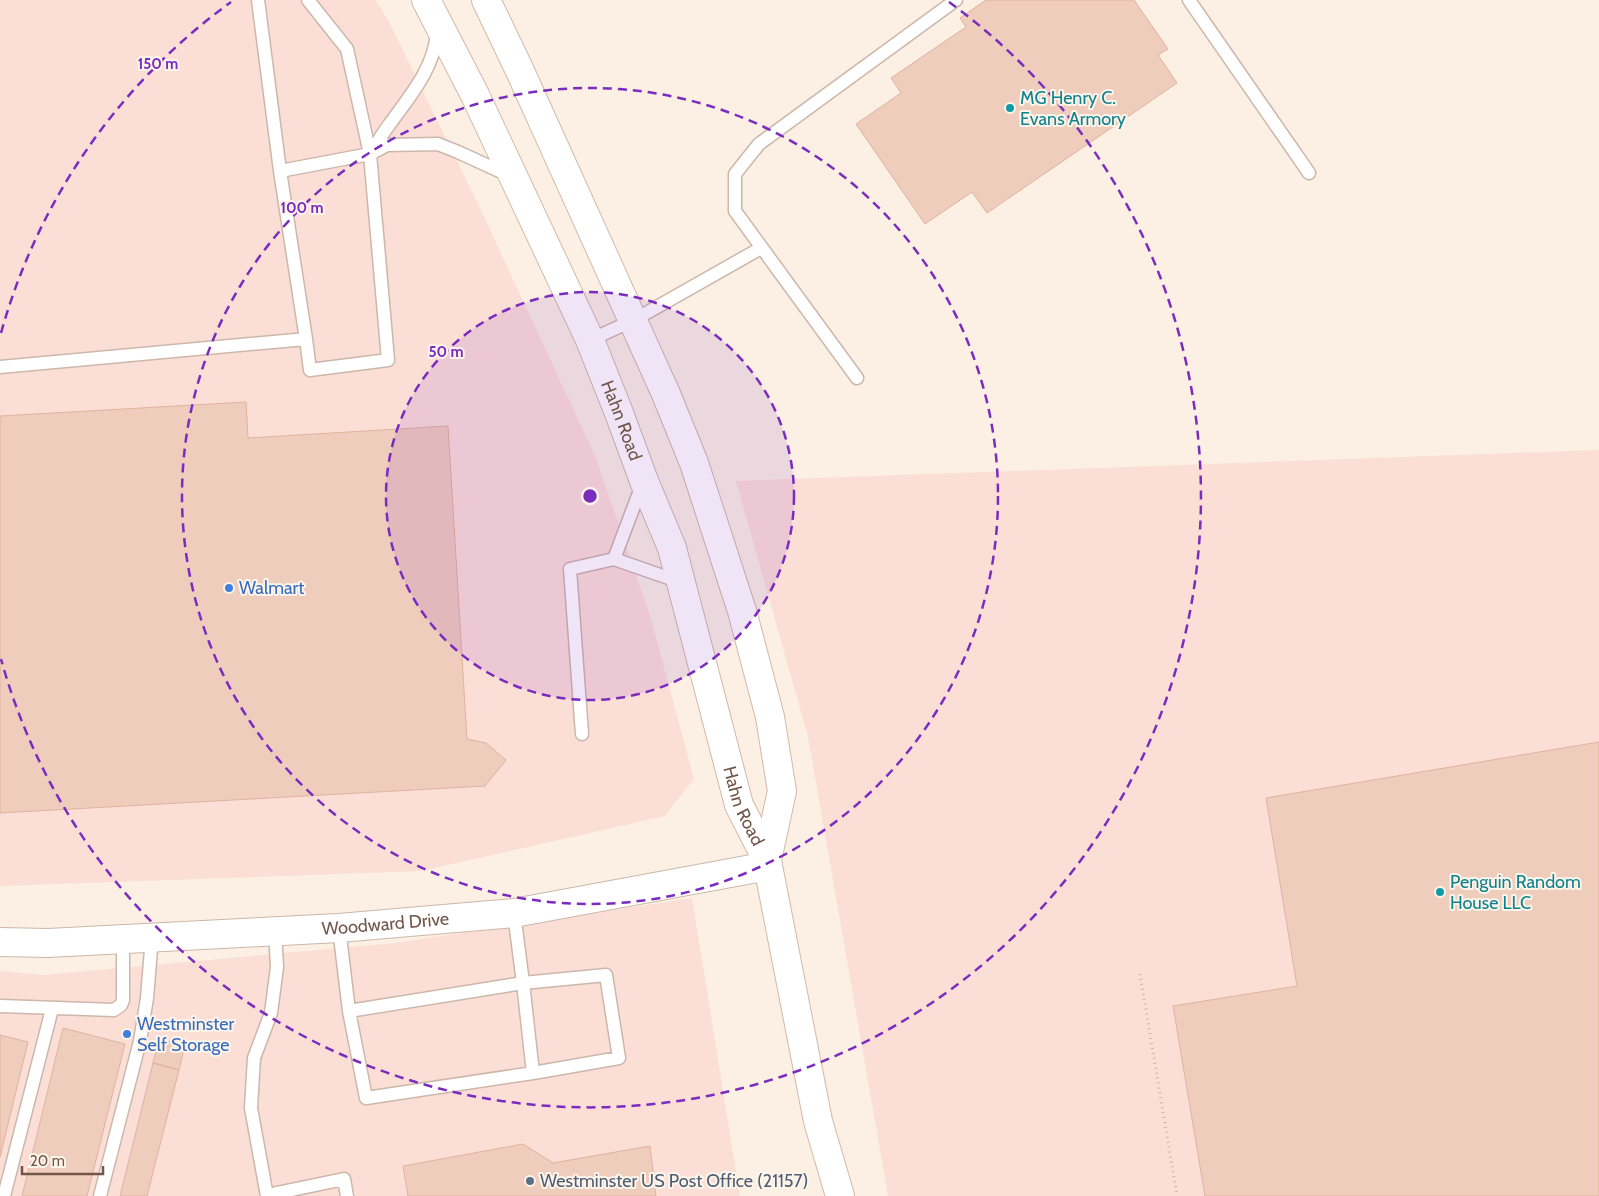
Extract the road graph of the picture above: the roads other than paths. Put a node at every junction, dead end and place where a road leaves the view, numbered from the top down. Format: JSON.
{"nodes":[{"id":1,"x":258,"y":0,"type":"edge"},
{"id":2,"x":308,"y":0,"type":"edge"},
{"id":3,"x":486,"y":0,"type":"edge"},
{"id":4,"x":956,"y":0,"type":"edge"},
{"id":5,"x":1189,"y":0,"type":"edge"},
{"id":6,"x":432,"y":12,"type":"edge"},
{"id":7,"x":370,"y":154,"type":"junction"},
{"id":8,"x":280,"y":171,"type":"junction"},
{"id":9,"x":1309,"y":173,"type":"dead end"},
{"id":10,"x":513,"y":178,"type":"junction"},
{"id":11,"x":761,"y":248,"type":"junction"},
{"id":12,"x":634,"y":320,"type":"junction"},
{"id":13,"x":306,"y":339,"type":"junction"},
{"id":14,"x":590,"y":340,"type":"junction"},
{"id":15,"x":0,"y":367,"type":"edge"},
{"id":16,"x":856,"y":378,"type":"dead end"},
{"id":17,"x":644,"y":481,"type":"junction"},
{"id":18,"x":614,"y":559,"type":"junction"},
{"id":19,"x":681,"y":582,"type":"junction"},
{"id":20,"x":582,"y":734,"type":"dead end"},
{"id":21,"x":768,"y":863,"type":"junction"},
{"id":22,"x":514,"y":913,"type":"junction"},
{"id":23,"x":339,"y":928,"type":"junction"},
{"id":24,"x":275,"y":930,"type":"junction"},
{"id":25,"x":152,"y":937,"type":"junction"},
{"id":26,"x":123,"y":939,"type":"junction"},
{"id":27,"x":0,"y":942,"type":"edge"},
{"id":28,"x":523,"y":983,"type":"junction"},
{"id":29,"x":0,"y":1006,"type":"edge"},
{"id":30,"x":52,"y":1009,"type":"junction"},
{"id":31,"x":349,"y":1011,"type":"junction"},
{"id":32,"x":533,"y":1073,"type":"junction"},
{"id":33,"x":267,"y":1195,"type":"edge"},
{"id":34,"x":4,"y":1196,"type":"edge"},
{"id":35,"x":100,"y":1196,"type":"edge"},
{"id":36,"x":347,"y":1196,"type":"edge"},
{"id":37,"x":840,"y":1196,"type":"edge"}],
"edges":[{"from":1,"to":8,"type":"lane"},
{"from":2,"to":7,"type":"lane"},
{"from":3,"to":12,"type":"main road","name":"Hahn Road"},
{"from":4,"to":11,"type":"lane"},
{"from":5,"to":9,"type":"lane"},
{"from":6,"to":7,"type":"lane"},
{"from":6,"to":10,"type":"main road","name":"Hahn Road"},
{"from":7,"to":8,"type":"lane"},
{"from":7,"to":10,"type":"lane"},
{"from":7,"to":13,"type":"lane"},
{"from":8,"to":13,"type":"lane"},
{"from":10,"to":14,"type":"main road","name":"Hahn Road"},
{"from":11,"to":12,"type":"lane"},
{"from":11,"to":16,"type":"lane"},
{"from":12,"to":14,"type":"lane"},
{"from":12,"to":21,"type":"main road","name":"Hahn Road"},
{"from":13,"to":15,"type":"lane"},
{"from":14,"to":17,"type":"main road","name":"Hahn Road"},
{"from":17,"to":18,"type":"lane"},
{"from":17,"to":19,"type":"main road","name":"Hahn Road"},
{"from":18,"to":19,"type":"lane"},
{"from":18,"to":20,"type":"lane"},
{"from":19,"to":21,"type":"main road","name":"Hahn Road"},
{"from":21,"to":22,"type":"main road","name":"Woodward Drive"},
{"from":21,"to":37,"type":"main road","name":"Hahn Road"},
{"from":22,"to":23,"type":"main road","name":"Woodward Drive"},
{"from":22,"to":28,"type":"lane"},
{"from":23,"to":24,"type":"main road","name":"Woodward Drive"},
{"from":23,"to":31,"type":"lane"},
{"from":24,"to":25,"type":"main road","name":"Woodward Drive"},
{"from":24,"to":33,"type":"lane"},
{"from":25,"to":26,"type":"main road","name":"Woodward Drive"},
{"from":25,"to":35,"type":"lane"},
{"from":26,"to":27,"type":"main road","name":"Woodward Drive"},
{"from":26,"to":30,"type":"lane"},
{"from":28,"to":31,"type":"lane"},
{"from":28,"to":32,"type":"lane"},
{"from":28,"to":32,"type":"lane"},
{"from":29,"to":30,"type":"lane"},
{"from":30,"to":34,"type":"lane"},
{"from":31,"to":32,"type":"lane"},
{"from":33,"to":36,"type":"lane"}]}
